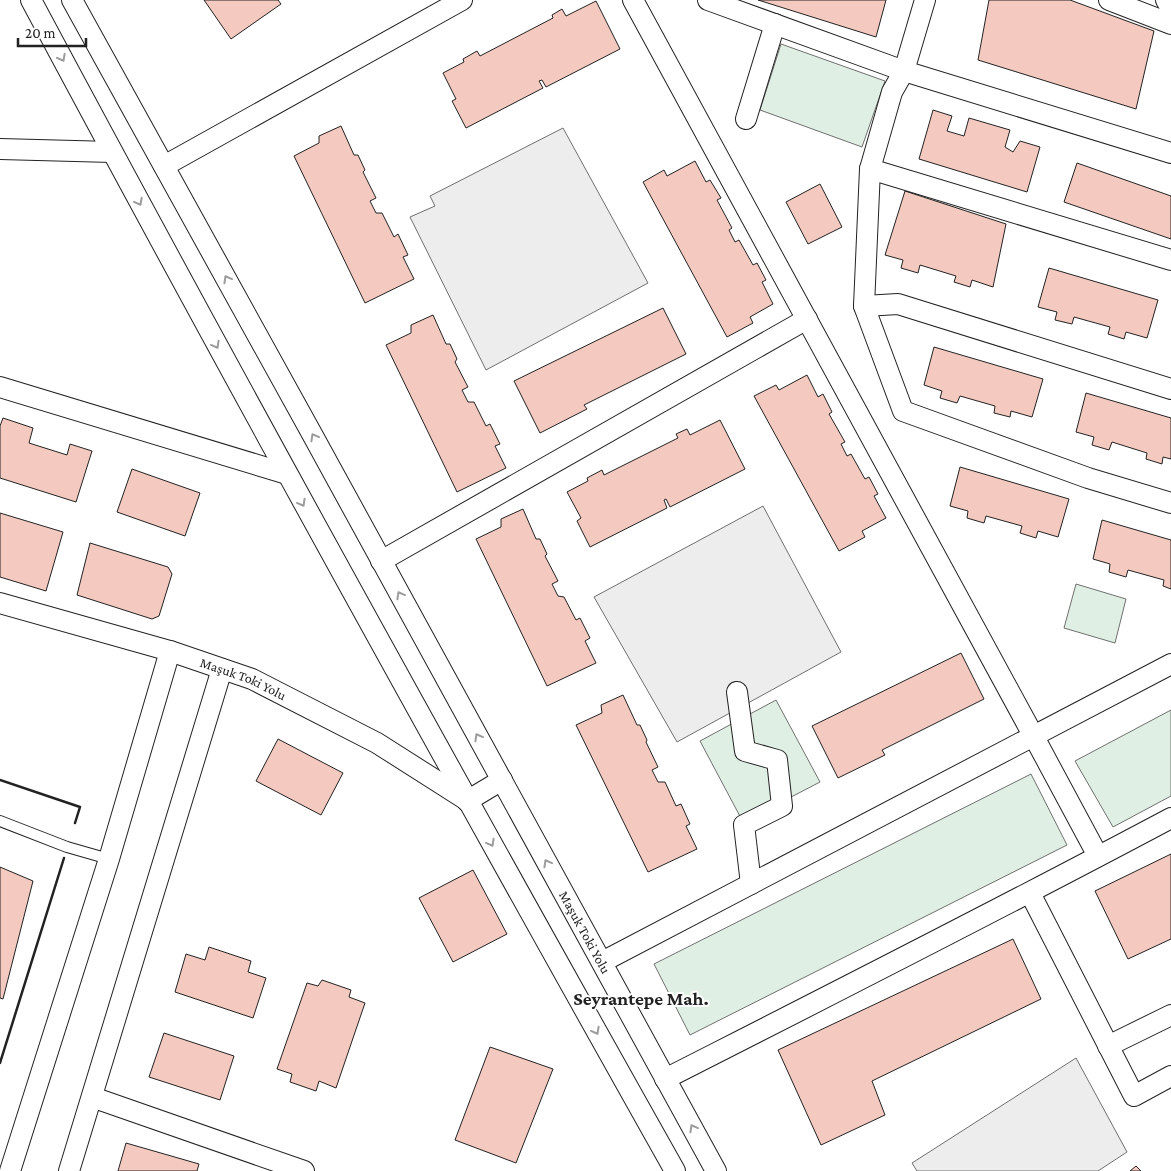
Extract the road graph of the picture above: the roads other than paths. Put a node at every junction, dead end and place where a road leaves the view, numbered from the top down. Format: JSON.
{"nodes":[{"id":1,"x":31,"y":0,"type":"edge"},
{"id":2,"x":72,"y":0,"type":"edge"},
{"id":3,"x":462,"y":0,"type":"edge"},
{"id":4,"x":633,"y":0,"type":"edge"},
{"id":5,"x":708,"y":0,"type":"edge"},
{"id":6,"x":924,"y":0,"type":"edge"},
{"id":7,"x":1109,"y":0,"type":"edge"},
{"id":8,"x":1166,"y":0,"type":"edge"},
{"id":9,"x":1171,"y":10,"type":"edge"},
{"id":10,"x":775,"y":24,"type":"junction"},
{"id":11,"x":1171,"y":24,"type":"edge"},
{"id":12,"x":904,"y":71,"type":"junction"},
{"id":13,"x":746,"y":119,"type":"dead end"},
{"id":14,"x":0,"y":150,"type":"edge"},
{"id":15,"x":112,"y":152,"type":"junction"},
{"id":16,"x":1171,"y":153,"type":"edge"},
{"id":17,"x":164,"y":166,"type":"junction"},
{"id":18,"x":870,"y":169,"type":"junction"},
{"id":19,"x":1171,"y":260,"type":"edge"},
{"id":20,"x":864,"y":306,"type":"junction"},
{"id":21,"x":807,"y":319,"type":"junction"},
{"id":22,"x":0,"y":387,"type":"edge"},
{"id":23,"x":1171,"y":389,"type":"edge"},
{"id":24,"x":287,"y":474,"type":"junction"},
{"id":25,"x":1171,"y":503,"type":"edge"},
{"id":26,"x":381,"y":561,"type":"junction"},
{"id":27,"x":0,"y":603,"type":"edge"},
{"id":28,"x":170,"y":651,"type":"junction"},
{"id":29,"x":1171,"y":664,"type":"edge"},
{"id":30,"x":222,"y":669,"type":"junction"},
{"id":31,"x":737,"y":692,"type":"dead end"},
{"id":32,"x":1034,"y":735,"type":"junction"},
{"id":33,"x":502,"y":780,"type":"junction"},
{"id":34,"x":467,"y":800,"type":"junction"},
{"id":35,"x":1171,"y":818,"type":"edge"},
{"id":36,"x":0,"y":820,"type":"edge"},
{"id":37,"x":1098,"y":856,"type":"junction"},
{"id":38,"x":109,"y":859,"type":"junction"},
{"id":39,"x":751,"y":884,"type":"junction"},
{"id":40,"x":1030,"y":893,"type":"junction"},
{"id":41,"x":602,"y":962,"type":"junction"},
{"id":42,"x":1171,"y":1015,"type":"edge"},
{"id":43,"x":1108,"y":1046,"type":"junction"},
{"id":44,"x":1171,"y":1076,"type":"edge"},
{"id":45,"x":665,"y":1079,"type":"junction"},
{"id":46,"x":92,"y":1097,"type":"junction"},
{"id":47,"x":10,"y":1171,"type":"edge"},
{"id":48,"x":69,"y":1171,"type":"edge"},
{"id":49,"x":304,"y":1171,"type":"edge"},
{"id":50,"x":675,"y":1171,"type":"edge"},
{"id":51,"x":716,"y":1171,"type":"edge"}],
"edges":[{"from":1,"to":15,"type":"street","one_way":true},
{"from":2,"to":17,"type":"street","name":"Maşuk Toki Yolu"},
{"from":3,"to":17,"type":"street"},
{"from":4,"to":21,"type":"street"},
{"from":5,"to":10,"type":"street"},
{"from":6,"to":12,"type":"street"},
{"from":7,"to":11,"type":"street"},
{"from":8,"to":9,"type":"street"},
{"from":10,"to":12,"type":"street"},
{"from":10,"to":13,"type":"street"},
{"from":12,"to":16,"type":"street"},
{"from":12,"to":18,"type":"street"},
{"from":14,"to":15,"type":"street"},
{"from":15,"to":24,"type":"street","one_way":true},
{"from":26,"to":17,"type":"street","name":"Maşuk Toki Yolu","one_way":true},
{"from":18,"to":19,"type":"street"},
{"from":18,"to":20,"type":"street"},
{"from":20,"to":23,"type":"street"},
{"from":20,"to":25,"type":"street"},
{"from":21,"to":26,"type":"street"},
{"from":21,"to":32,"type":"street"},
{"from":22,"to":24,"type":"street"},
{"from":24,"to":34,"type":"street","one_way":true},
{"from":33,"to":26,"type":"street","name":"Maşuk Toki Yolu","one_way":true},
{"from":27,"to":28,"type":"street","name":"Maşuk Toki Yolu"},
{"from":28,"to":30,"type":"street","name":"Maşuk Toki Yolu"},
{"from":28,"to":38,"type":"street"},
{"from":29,"to":32,"type":"street"},
{"from":30,"to":34,"type":"street","name":"Maşuk Toki Yolu"},
{"from":30,"to":46,"type":"street"},
{"from":31,"to":39,"type":"street"},
{"from":32,"to":37,"type":"street"},
{"from":32,"to":39,"type":"street"},
{"from":33,"to":34,"type":"street"},
{"from":41,"to":33,"type":"street","name":"Maşuk Toki Yolu","one_way":true},
{"from":34,"to":50,"type":"street","name":"Maşuk Toki Yolu","one_way":true},
{"from":35,"to":37,"type":"street"},
{"from":36,"to":38,"type":"lane"},
{"from":37,"to":40,"type":"street"},
{"from":38,"to":47,"type":"street"},
{"from":39,"to":41,"type":"street"},
{"from":40,"to":43,"type":"street"},
{"from":40,"to":45,"type":"street"},
{"from":41,"to":45,"type":"street","name":"Maşuk Toki Yolu"},
{"from":42,"to":43,"type":"street"},
{"from":43,"to":44,"type":"street"},
{"from":51,"to":45,"type":"street","name":"Maşuk Toki Yolu","one_way":true},
{"from":46,"to":48,"type":"street"},
{"from":46,"to":49,"type":"street"}]}
